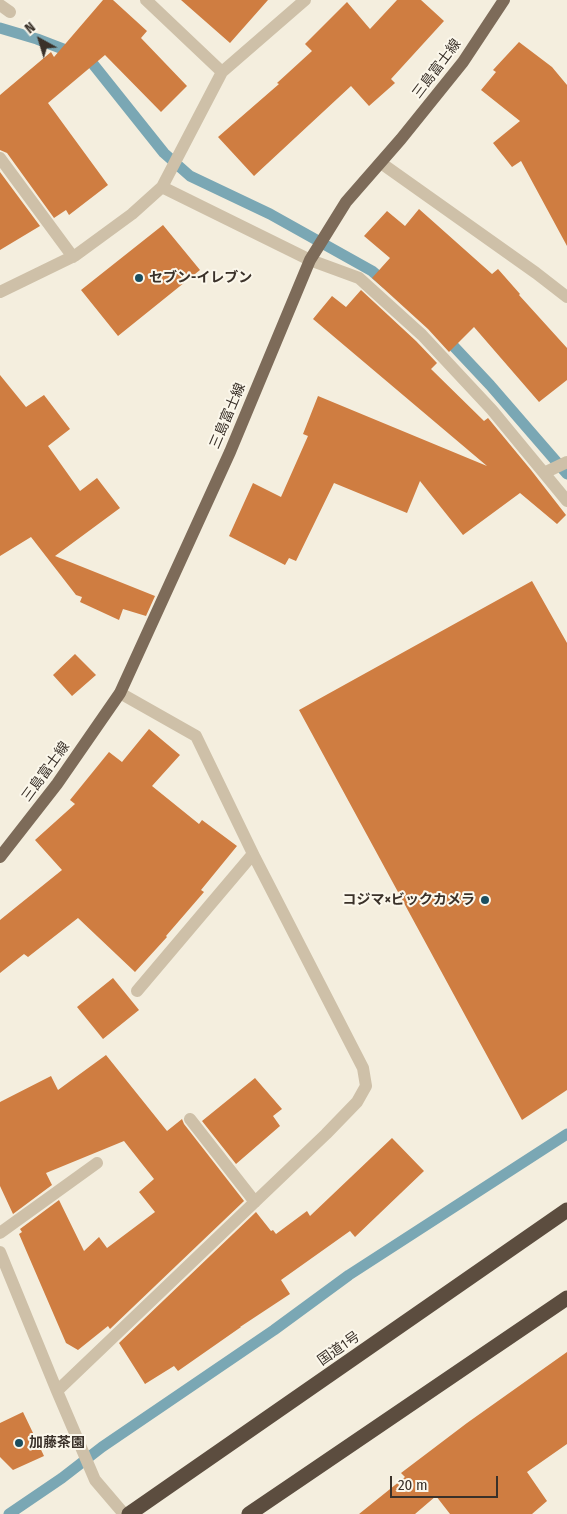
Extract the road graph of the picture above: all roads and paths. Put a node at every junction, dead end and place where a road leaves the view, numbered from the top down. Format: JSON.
{"nodes":[{"id":1,"x":146,"y":0,"type":"edge"},
{"id":2,"x":305,"y":0,"type":"edge"},
{"id":3,"x":504,"y":0,"type":"edge"},
{"id":4,"x":222,"y":72,"type":"junction"},
{"id":5,"x":0,"y":158,"type":"edge"},
{"id":6,"x":381,"y":163,"type":"junction"},
{"id":7,"x":162,"y":187,"type":"junction"},
{"id":8,"x":73,"y":257,"type":"junction"},
{"id":9,"x":310,"y":260,"type":"junction"},
{"id":10,"x":0,"y":292,"type":"edge"},
{"id":11,"x":567,"y":298,"type":"edge"},
{"id":12,"x":567,"y":462,"type":"edge"},
{"id":13,"x":544,"y":473,"type":"junction"},
{"id":14,"x":567,"y":501,"type":"edge"},
{"id":15,"x":120,"y":693,"type":"junction"},
{"id":16,"x":253,"y":854,"type":"junction"},
{"id":17,"x":0,"y":857,"type":"edge"},
{"id":18,"x":137,"y":991,"type":"dead end"},
{"id":19,"x":190,"y":1119,"type":"dead end"},
{"id":20,"x":97,"y":1163,"type":"dead end"},
{"id":21,"x":255,"y":1202,"type":"junction"},
{"id":22,"x":567,"y":1210,"type":"edge"},
{"id":23,"x":0,"y":1233,"type":"edge"},
{"id":24,"x":0,"y":1252,"type":"edge"},
{"id":25,"x":567,"y":1298,"type":"edge"},
{"id":26,"x":57,"y":1392,"type":"junction"},
{"id":27,"x":124,"y":1514,"type":"edge"},
{"id":28,"x":129,"y":1514,"type":"edge"},
{"id":29,"x":249,"y":1514,"type":"edge"}],
"edges":[{"from":1,"to":4,"type":"street"},
{"from":2,"to":4,"type":"street"},
{"from":3,"to":6,"type":"main road","name":"三島富士線"},
{"from":4,"to":7,"type":"street"},
{"from":5,"to":8,"type":"street"},
{"from":6,"to":9,"type":"main road","name":"三島富士線"},
{"from":6,"to":11,"type":"street"},
{"from":7,"to":8,"type":"street"},
{"from":7,"to":9,"type":"street"},
{"from":8,"to":10,"type":"street"},
{"from":9,"to":13,"type":"street"},
{"from":9,"to":15,"type":"main road","name":"三島富士線"},
{"from":12,"to":13,"type":"street"},
{"from":13,"to":14,"type":"street"},
{"from":15,"to":16,"type":"street"},
{"from":15,"to":17,"type":"main road","name":"三島富士線"},
{"from":16,"to":18,"type":"street"},
{"from":16,"to":21,"type":"street"},
{"from":19,"to":21,"type":"street"},
{"from":20,"to":23,"type":"street"},
{"from":21,"to":26,"type":"street"},
{"from":22,"to":28,"type":"highway","name":"国道1号"},
{"from":24,"to":26,"type":"street"},
{"from":25,"to":29,"type":"highway"},
{"from":26,"to":27,"type":"street"}]}
